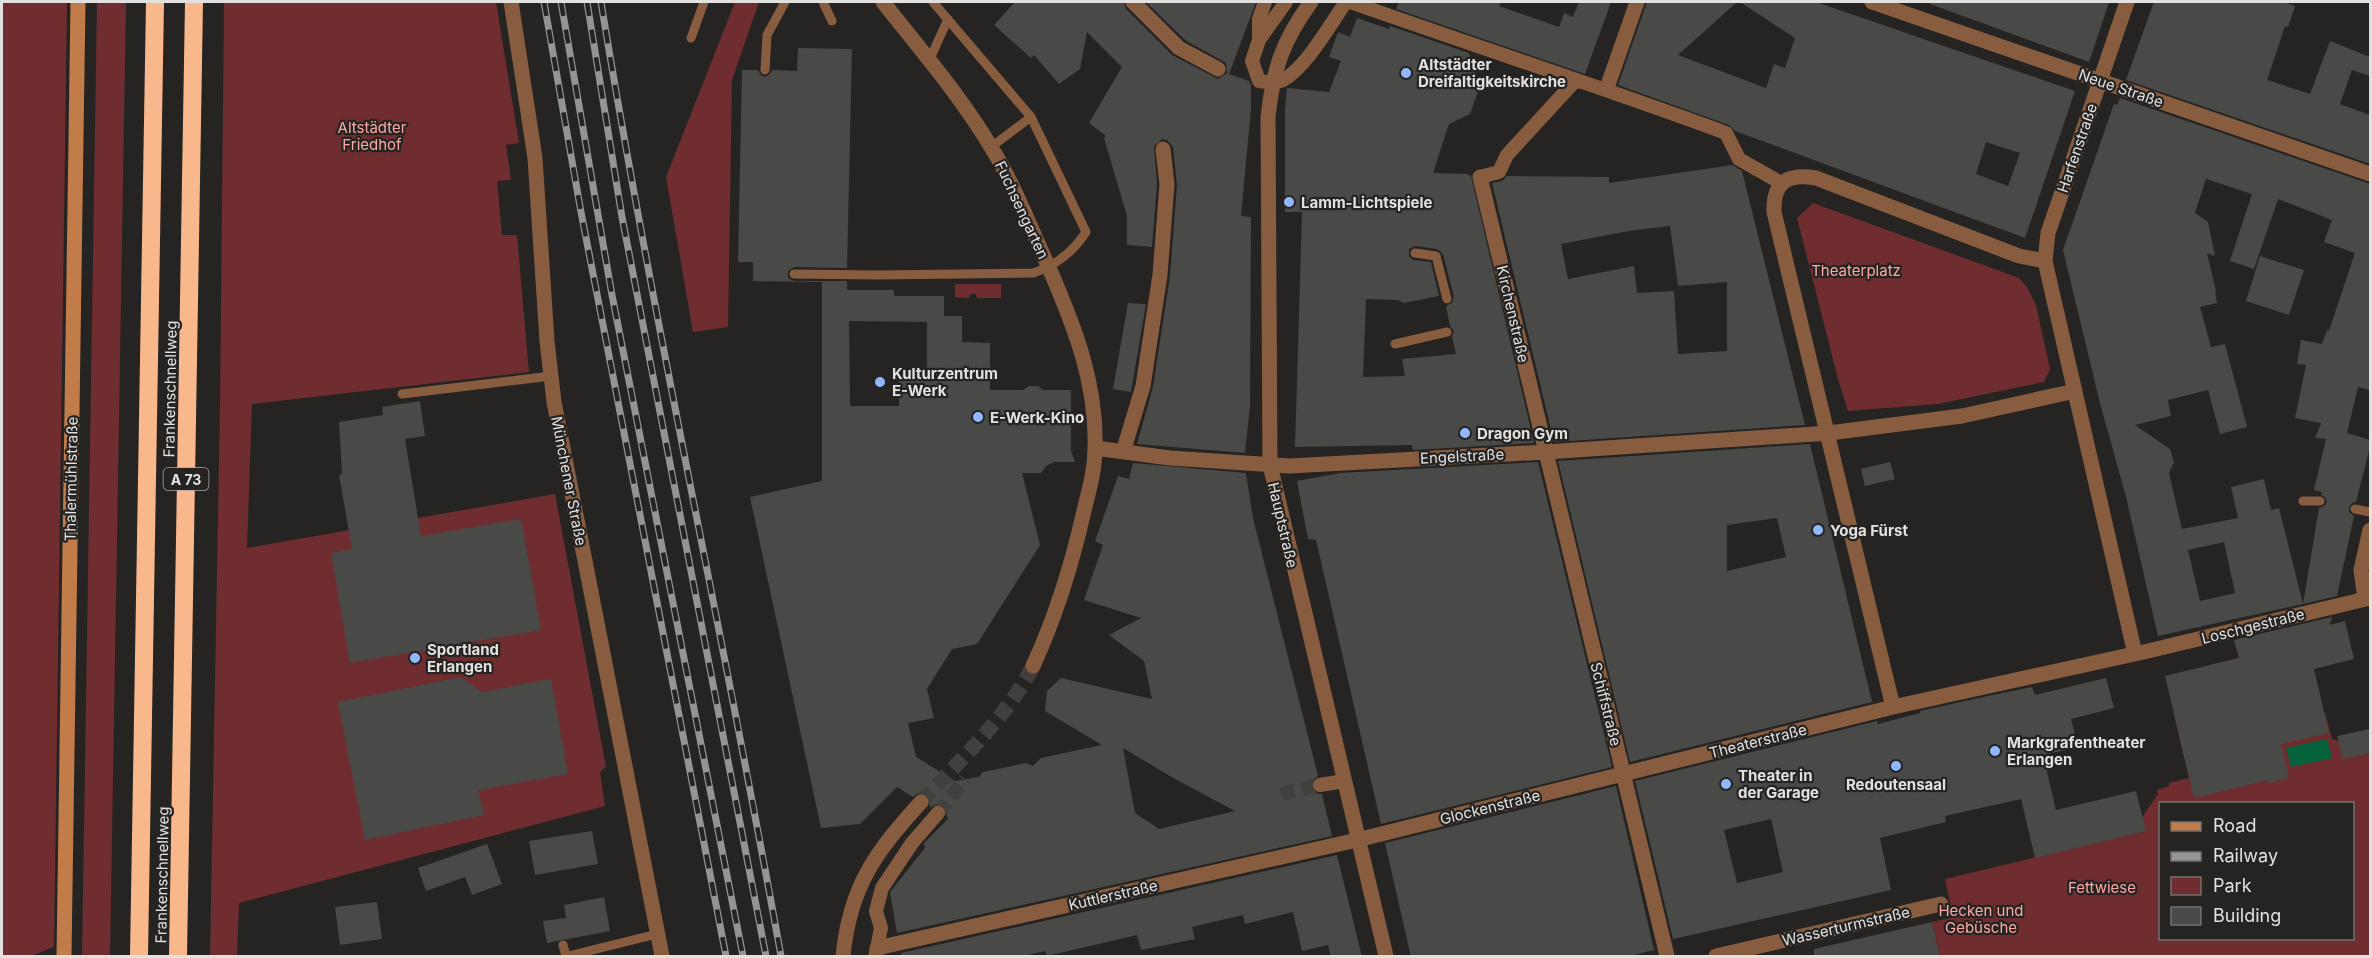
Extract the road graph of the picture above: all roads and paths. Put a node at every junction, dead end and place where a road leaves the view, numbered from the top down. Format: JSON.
{"nodes":[{"id":1,"x":78,"y":2,"type":"edge"},
{"id":2,"x":155,"y":2,"type":"edge"},
{"id":3,"x":194,"y":2,"type":"edge"},
{"id":4,"x":511,"y":2,"type":"edge"},
{"id":5,"x":704,"y":2,"type":"edge"},
{"id":6,"x":785,"y":2,"type":"edge"},
{"id":7,"x":823,"y":2,"type":"edge"},
{"id":8,"x":883,"y":2,"type":"edge"},
{"id":9,"x":933,"y":2,"type":"edge"},
{"id":10,"x":1133,"y":2,"type":"edge"},
{"id":11,"x":1265,"y":2,"type":"edge"},
{"id":12,"x":1286,"y":2,"type":"edge"},
{"id":13,"x":1311,"y":2,"type":"edge"},
{"id":14,"x":1348,"y":2,"type":"edge"},
{"id":15,"x":1637,"y":2,"type":"edge"},
{"id":16,"x":1872,"y":2,"type":"edge"},
{"id":17,"x":2127,"y":2,"type":"edge"},
{"id":18,"x":1384,"y":7,"type":"edge"},
{"id":19,"x":948,"y":19,"type":"junction"},
{"id":20,"x":832,"y":21,"type":"dead end"},
{"id":21,"x":691,"y":38,"type":"dead end"},
{"id":22,"x":1259,"y":40,"type":"junction"},
{"id":23,"x":929,"y":61,"type":"junction"},
{"id":24,"x":1218,"y":69,"type":"dead end"},
{"id":25,"x":765,"y":70,"type":"dead end"},
{"id":26,"x":1575,"y":81,"type":"junction"},
{"id":27,"x":2100,"y":81,"type":"junction"},
{"id":28,"x":1272,"y":83,"type":"junction"},
{"id":29,"x":1608,"y":85,"type":"joint"},
{"id":30,"x":1031,"y":117,"type":"junction"},
{"id":31,"x":992,"y":147,"type":"junction"},
{"id":32,"x":1163,"y":149,"type":"dead end"},
{"id":33,"x":2370,"y":174,"type":"edge"},
{"id":34,"x":1480,"y":177,"type":"joint"},
{"id":35,"x":1781,"y":183,"type":"junction"},
{"id":36,"x":1415,"y":253,"type":"dead end"},
{"id":37,"x":2045,"y":261,"type":"junction"},
{"id":38,"x":1049,"y":268,"type":"junction"},
{"id":39,"x":794,"y":274,"type":"dead end"},
{"id":40,"x":1447,"y":299,"type":"dead end"},
{"id":41,"x":1447,"y":332,"type":"dead end"},
{"id":42,"x":1395,"y":344,"type":"dead end"},
{"id":43,"x":551,"y":376,"type":"junction"},
{"id":44,"x":2074,"y":391,"type":"junction"},
{"id":45,"x":402,"y":394,"type":"dead end"},
{"id":46,"x":1829,"y":434,"type":"junction"},
{"id":47,"x":1095,"y":448,"type":"junction"},
{"id":48,"x":1123,"y":452,"type":"junction"},
{"id":49,"x":1546,"y":452,"type":"junction"},
{"id":50,"x":1270,"y":465,"type":"junction"},
{"id":51,"x":2303,"y":501,"type":"dead end"},
{"id":52,"x":2320,"y":501,"type":"dead end"},
{"id":53,"x":2355,"y":508,"type":"dead end"},
{"id":54,"x":2370,"y":512,"type":"edge"},
{"id":55,"x":2370,"y":530,"type":"edge"},
{"id":56,"x":2368,"y":598,"type":"edge"},
{"id":57,"x":2135,"y":654,"type":"junction"},
{"id":58,"x":1033,"y":666,"type":"tunnel mouth"},
{"id":59,"x":1893,"y":707,"type":"junction"},
{"id":60,"x":1623,"y":775,"type":"junction"},
{"id":61,"x":1344,"y":781,"type":"junction"},
{"id":62,"x":1320,"y":785,"type":"tunnel mouth"},
{"id":63,"x":921,"y":802,"type":"tunnel mouth"},
{"id":64,"x":938,"y":813,"type":"tunnel mouth"},
{"id":65,"x":1357,"y":840,"type":"junction"},
{"id":66,"x":1941,"y":904,"type":"dead end"},
{"id":67,"x":657,"y":934,"type":"junction"},
{"id":68,"x":563,"y":945,"type":"dead end"},
{"id":69,"x":876,"y":952,"type":"edge"},
{"id":70,"x":63,"y":957,"type":"edge"},
{"id":71,"x":139,"y":957,"type":"edge"},
{"id":72,"x":178,"y":957,"type":"edge"},
{"id":73,"x":567,"y":957,"type":"edge"},
{"id":74,"x":662,"y":957,"type":"edge"},
{"id":75,"x":843,"y":957,"type":"edge"},
{"id":76,"x":1386,"y":957,"type":"edge"},
{"id":77,"x":1667,"y":957,"type":"edge"},
{"id":78,"x":1716,"y":957,"type":"edge"}],
"edges":[{"from":1,"to":70,"type":"main road","name":"Thalermühlstraße"},
{"from":2,"to":71,"type":"highway","name":"Frankenschnellweg","number":"A 73"},
{"from":3,"to":72,"type":"highway","name":"Frankenschnellweg","number":"A 73"},
{"from":4,"to":43,"type":"street","name":"Münchener Straße"},
{"from":5,"to":21,"type":"lane"},
{"from":6,"to":25,"type":"lane"},
{"from":7,"to":20,"type":"lane"},
{"from":8,"to":23,"type":"street","name":"Fuchsengarten"},
{"from":9,"to":19,"type":"lane"},
{"from":10,"to":24,"type":"street"},
{"from":11,"to":22,"type":"street"},
{"from":12,"to":22,"type":"street"},
{"from":13,"to":28,"type":"street","name":"Hauptstraße"},
{"from":14,"to":18,"type":"street"},
{"from":14,"to":28,"type":"street"},
{"from":15,"to":29,"type":"street"},
{"from":16,"to":27,"type":"street","name":"Neue Straße"},
{"from":17,"to":27,"type":"street","name":"Harfenstraße"},
{"from":18,"to":26,"type":"street"},
{"from":19,"to":23,"type":"lane"},
{"from":19,"to":30,"type":"lane"},
{"from":22,"to":28,"type":"street"},
{"from":23,"to":31,"type":"street","name":"Fuchsengarten"},
{"from":26,"to":29,"type":"street"},
{"from":26,"to":34,"type":"street"},
{"from":26,"to":35,"type":"street"},
{"from":27,"to":33,"type":"street","name":"Neue Straße"},
{"from":27,"to":37,"type":"street","name":"Harfenstraße"},
{"from":28,"to":50,"type":"street","name":"Hauptstraße"},
{"from":30,"to":31,"type":"lane"},
{"from":30,"to":38,"type":"lane"},
{"from":31,"to":38,"type":"street","name":"Fuchsengarten"},
{"from":32,"to":48,"type":"street"},
{"from":34,"to":49,"type":"street","name":"Kirchenstraße"},
{"from":35,"to":37,"type":"street"},
{"from":35,"to":46,"type":"street"},
{"from":36,"to":40,"type":"lane"},
{"from":37,"to":44,"type":"street"},
{"from":38,"to":39,"type":"lane"},
{"from":38,"to":47,"type":"street","name":"Fuchsengarten"},
{"from":41,"to":42,"type":"lane"},
{"from":43,"to":45,"type":"lane"},
{"from":43,"to":67,"type":"street","name":"Münchener Straße"},
{"from":44,"to":46,"type":"street"},
{"from":44,"to":57,"type":"street"},
{"from":46,"to":49,"type":"street","name":"Engelstraße"},
{"from":46,"to":59,"type":"street"},
{"from":47,"to":48,"type":"street","name":"Engelstraße"},
{"from":47,"to":58,"type":"street","name":"Fuchsengarten"},
{"from":48,"to":50,"type":"street","name":"Engelstraße"},
{"from":49,"to":50,"type":"street","name":"Engelstraße"},
{"from":49,"to":60,"type":"street","name":"Schiffstraße"},
{"from":50,"to":61,"type":"street","name":"Hauptstraße"},
{"from":51,"to":52,"type":"lane"},
{"from":53,"to":54,"type":"lane"},
{"from":55,"to":56,"type":"street"},
{"from":56,"to":57,"type":"street","name":"Loschgestraße"},
{"from":57,"to":59,"type":"street"},
{"from":59,"to":60,"type":"street","name":"Theaterstraße"},
{"from":60,"to":65,"type":"street","name":"Glockenstraße"},
{"from":60,"to":77,"type":"street","name":"Schiffstraße"},
{"from":61,"to":62,"type":"street"},
{"from":61,"to":65,"type":"street","name":"Hauptstraße"},
{"from":63,"to":75,"type":"street"},
{"from":64,"to":69,"type":"street"},
{"from":65,"to":69,"type":"street","name":"Kuttlerstraße"},
{"from":65,"to":76,"type":"street","name":"Hauptstraße"},
{"from":66,"to":78,"type":"street","name":"Wasserturmstraße"},
{"from":67,"to":73,"type":"lane"},
{"from":67,"to":74,"type":"street","name":"Münchener Straße"},
{"from":68,"to":73,"type":"lane"}]}
